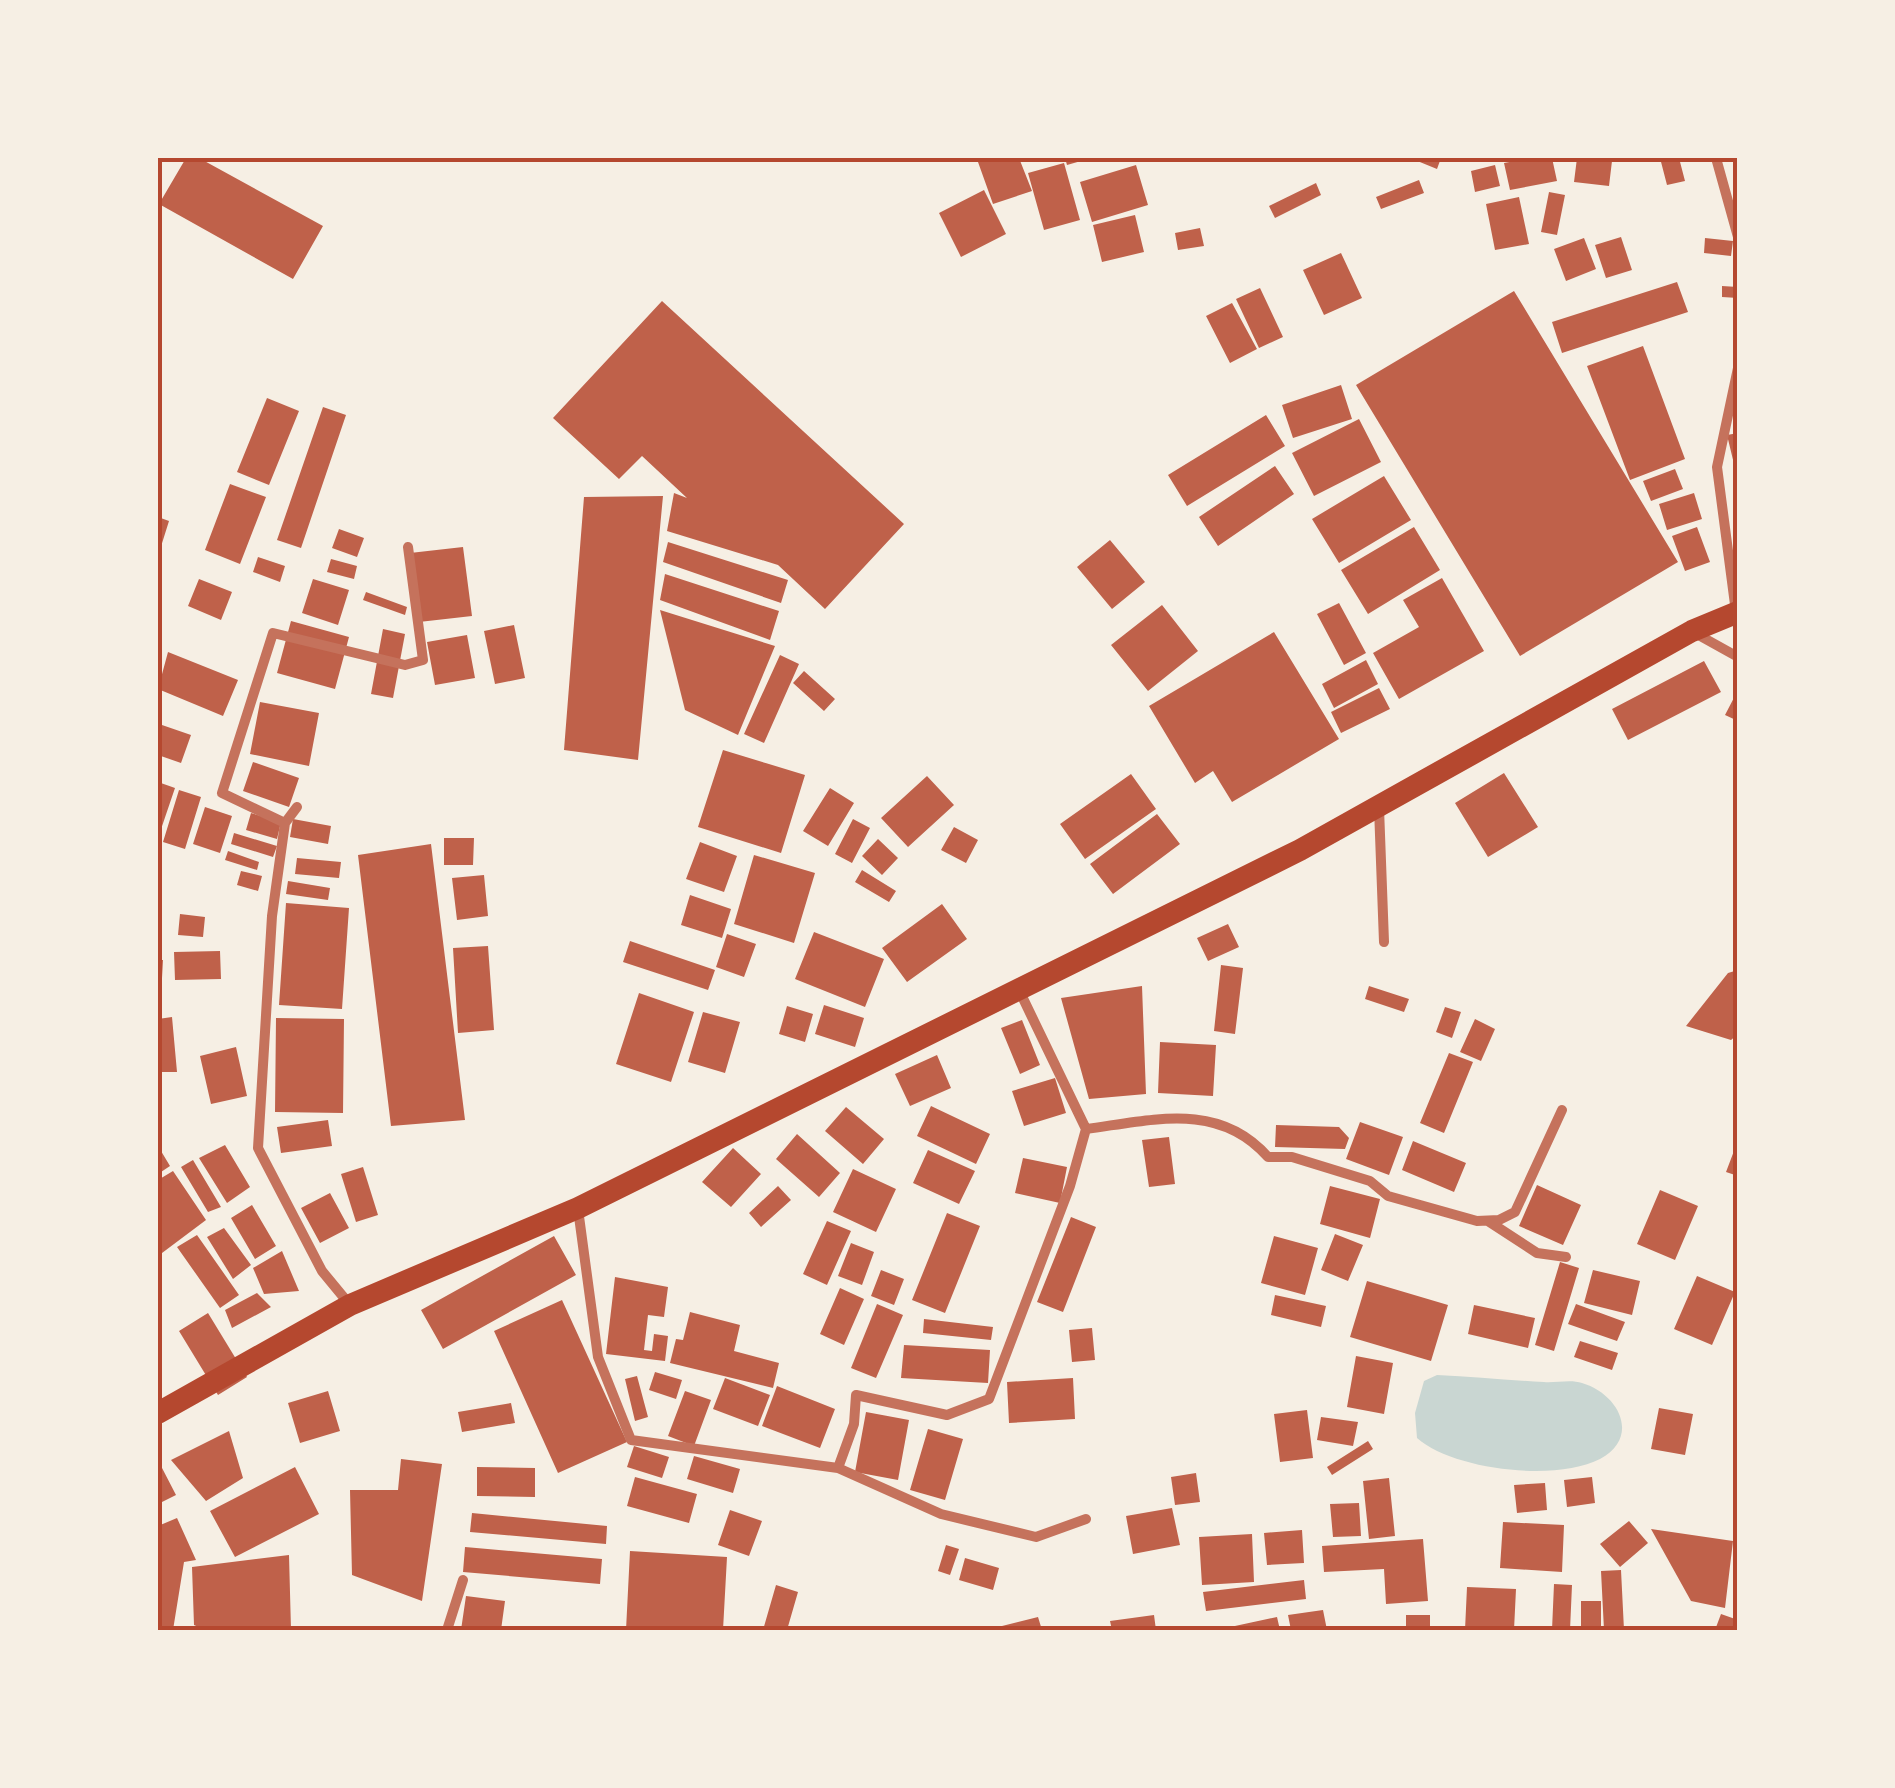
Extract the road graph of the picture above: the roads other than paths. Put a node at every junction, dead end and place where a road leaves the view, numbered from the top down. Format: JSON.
{"nodes":[{"id":1,"x":1716,"y":158,"type":"edge"},
{"id":2,"x":1738,"y":236,"type":"edge"},
{"id":3,"x":1738,"y":368,"type":"edge"},
{"id":4,"x":408,"y":546,"type":"dead end"},
{"id":5,"x":1737,"y":612,"type":"edge"},
{"id":6,"x":1692,"y":631,"type":"junction"},
{"id":7,"x":1738,"y":657,"type":"edge"},
{"id":8,"x":297,"y":807,"type":"dead end"},
{"id":9,"x":1378,"y":807,"type":"junction"},
{"id":10,"x":285,"y":823,"type":"junction"},
{"id":11,"x":1384,"y":942,"type":"dead end"},
{"id":12,"x":1018,"y":987,"type":"junction"},
{"id":13,"x":1562,"y":1110,"type":"dead end"},
{"id":14,"x":1086,"y":1129,"type":"junction"},
{"id":15,"x":578,"y":1208,"type":"junction"},
{"id":16,"x":1478,"y":1221,"type":"junction"},
{"id":17,"x":1566,"y":1256,"type":"dead end"},
{"id":18,"x":350,"y":1306,"type":"junction"},
{"id":19,"x":158,"y":1412,"type":"edge"},
{"id":20,"x":838,"y":1468,"type":"junction"},
{"id":21,"x":1086,"y":1519,"type":"dead end"},
{"id":22,"x":463,"y":1580,"type":"dead end"},
{"id":23,"x":447,"y":1630,"type":"edge"}],
"edges":[{"from":1,"to":2,"type":"street"},
{"from":3,"to":5,"type":"street"},
{"from":4,"to":10,"type":"street"},
{"from":5,"to":6,"type":"main road"},
{"from":6,"to":7,"type":"street"},
{"from":6,"to":9,"type":"main road"},
{"from":8,"to":10,"type":"street"},
{"from":9,"to":11,"type":"street"},
{"from":9,"to":12,"type":"main road"},
{"from":10,"to":18,"type":"street"},
{"from":12,"to":14,"type":"street"},
{"from":12,"to":15,"type":"main road"},
{"from":13,"to":16,"type":"street"},
{"from":14,"to":16,"type":"street"},
{"from":14,"to":20,"type":"street"},
{"from":15,"to":18,"type":"main road"},
{"from":15,"to":20,"type":"street"},
{"from":16,"to":17,"type":"street"},
{"from":18,"to":19,"type":"main road"},
{"from":20,"to":21,"type":"street"},
{"from":22,"to":23,"type":"street"}]}
